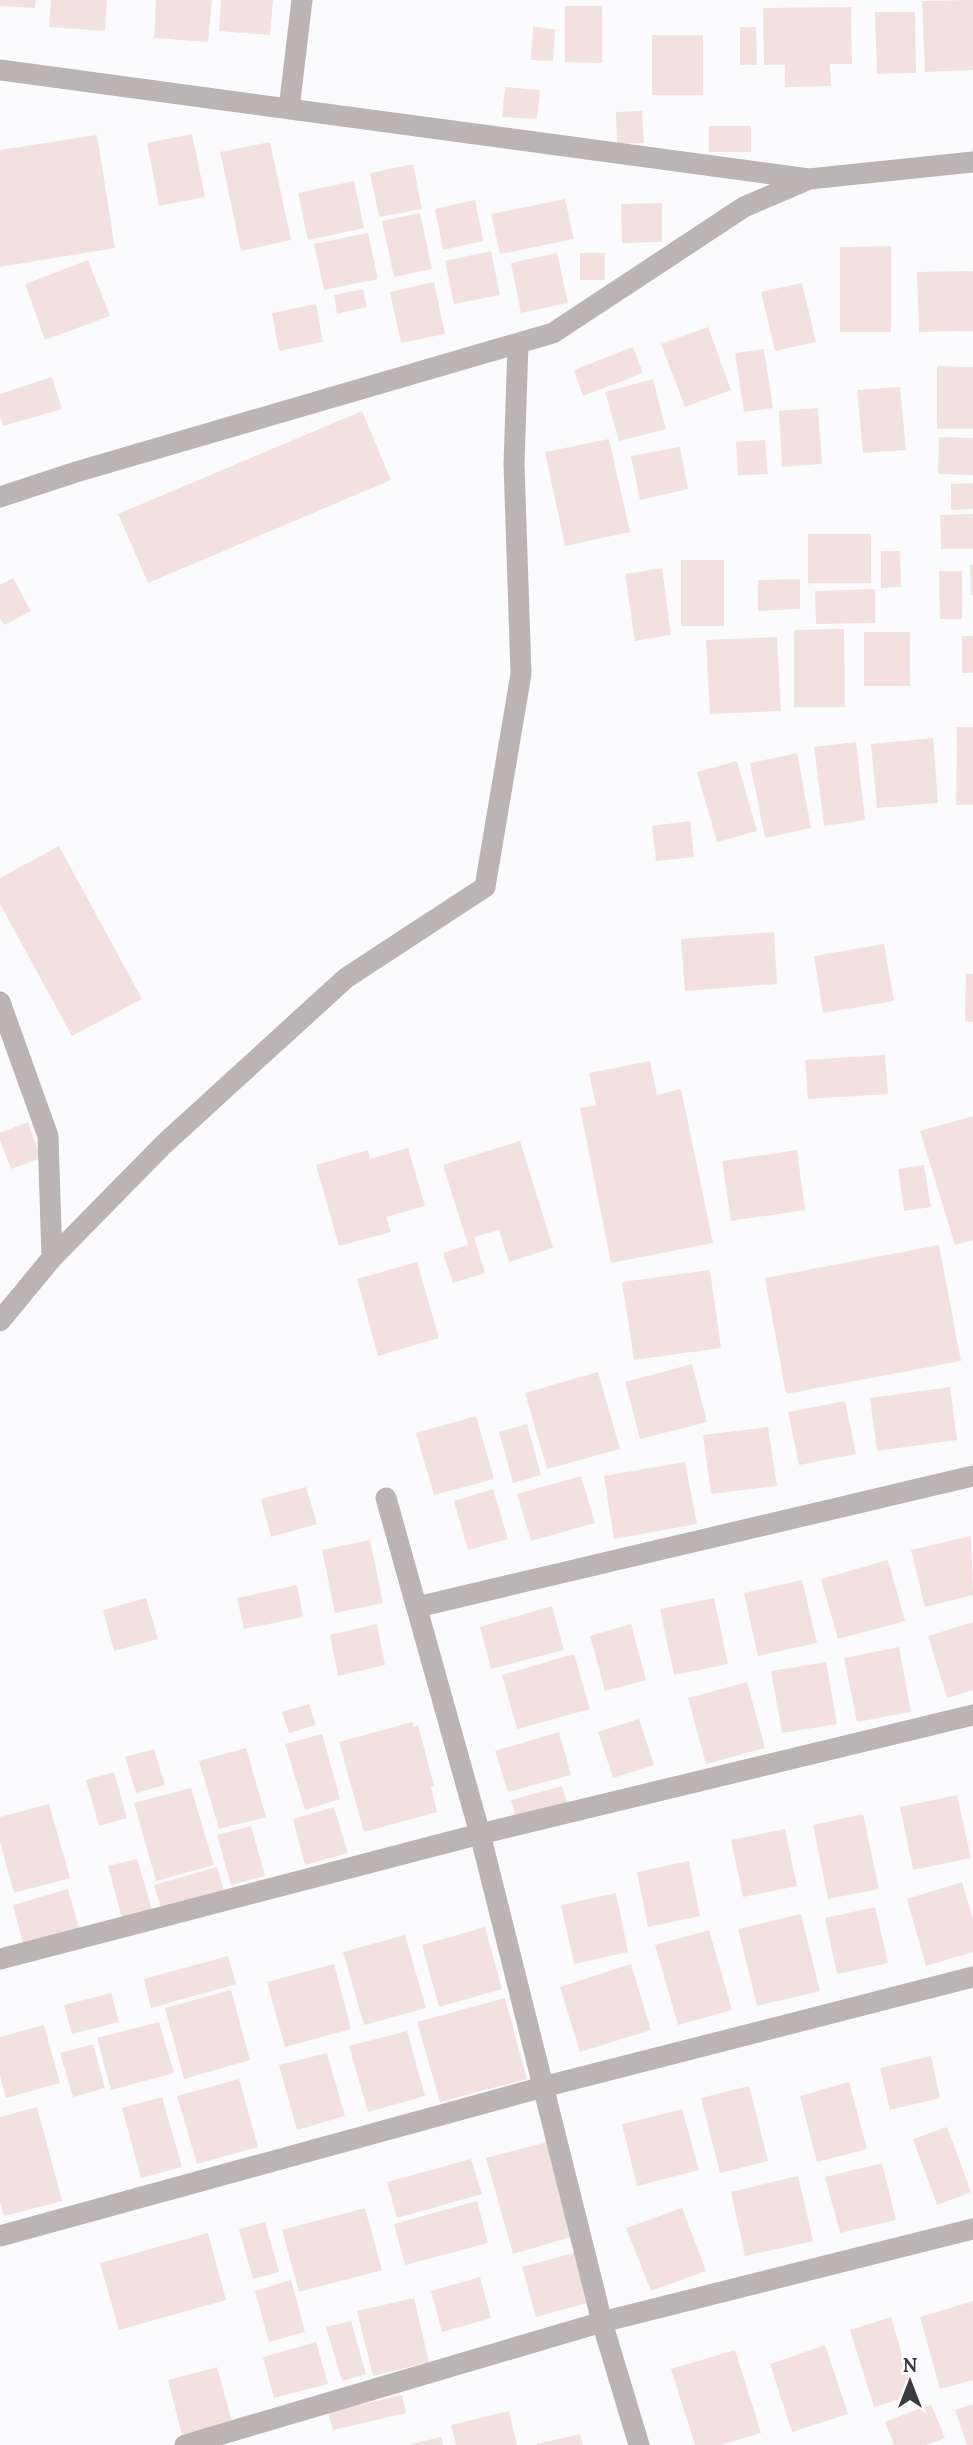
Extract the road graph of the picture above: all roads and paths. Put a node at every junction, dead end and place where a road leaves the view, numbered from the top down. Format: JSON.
{"nodes":[{"id":1,"x":302,"y":0,"type":"edge"},
{"id":2,"x":0,"y":70,"type":"edge"},
{"id":3,"x":289,"y":109,"type":"junction"},
{"id":4,"x":973,"y":162,"type":"edge"},
{"id":5,"x":809,"y":179,"type":"junction"},
{"id":6,"x":518,"y":344,"type":"junction"},
{"id":7,"x":0,"y":497,"type":"edge"},
{"id":8,"x":0,"y":1002,"type":"edge"},
{"id":9,"x":52,"y":1258,"type":"junction"},
{"id":10,"x":0,"y":1321,"type":"edge"},
{"id":11,"x":973,"y":1476,"type":"edge"},
{"id":12,"x":386,"y":1498,"type":"dead end"},
{"id":13,"x":417,"y":1607,"type":"junction"},
{"id":14,"x":973,"y":1715,"type":"edge"},
{"id":15,"x":480,"y":1834,"type":"junction"},
{"id":16,"x":0,"y":1959,"type":"edge"},
{"id":17,"x":973,"y":1977,"type":"edge"},
{"id":18,"x":543,"y":2087,"type":"junction"},
{"id":19,"x":973,"y":2229,"type":"edge"},
{"id":20,"x":0,"y":2236,"type":"edge"},
{"id":21,"x":603,"y":2322,"type":"junction"},
{"id":22,"x":185,"y":2445,"type":"edge"},
{"id":23,"x":639,"y":2445,"type":"edge"}],
"edges":[{"from":1,"to":3,"type":"street"},
{"from":2,"to":3,"type":"street"},
{"from":3,"to":5,"type":"street"},
{"from":4,"to":5,"type":"street"},
{"from":5,"to":6,"type":"street"},
{"from":6,"to":7,"type":"street"},
{"from":6,"to":9,"type":"street"},
{"from":8,"to":9,"type":"street"},
{"from":9,"to":10,"type":"street"},
{"from":11,"to":13,"type":"street"},
{"from":12,"to":13,"type":"street"},
{"from":13,"to":15,"type":"street"},
{"from":14,"to":15,"type":"street"},
{"from":15,"to":16,"type":"street"},
{"from":15,"to":18,"type":"street"},
{"from":17,"to":18,"type":"street"},
{"from":18,"to":20,"type":"street"},
{"from":18,"to":21,"type":"street"},
{"from":19,"to":21,"type":"street"},
{"from":21,"to":22,"type":"street"},
{"from":21,"to":23,"type":"street"}]}
